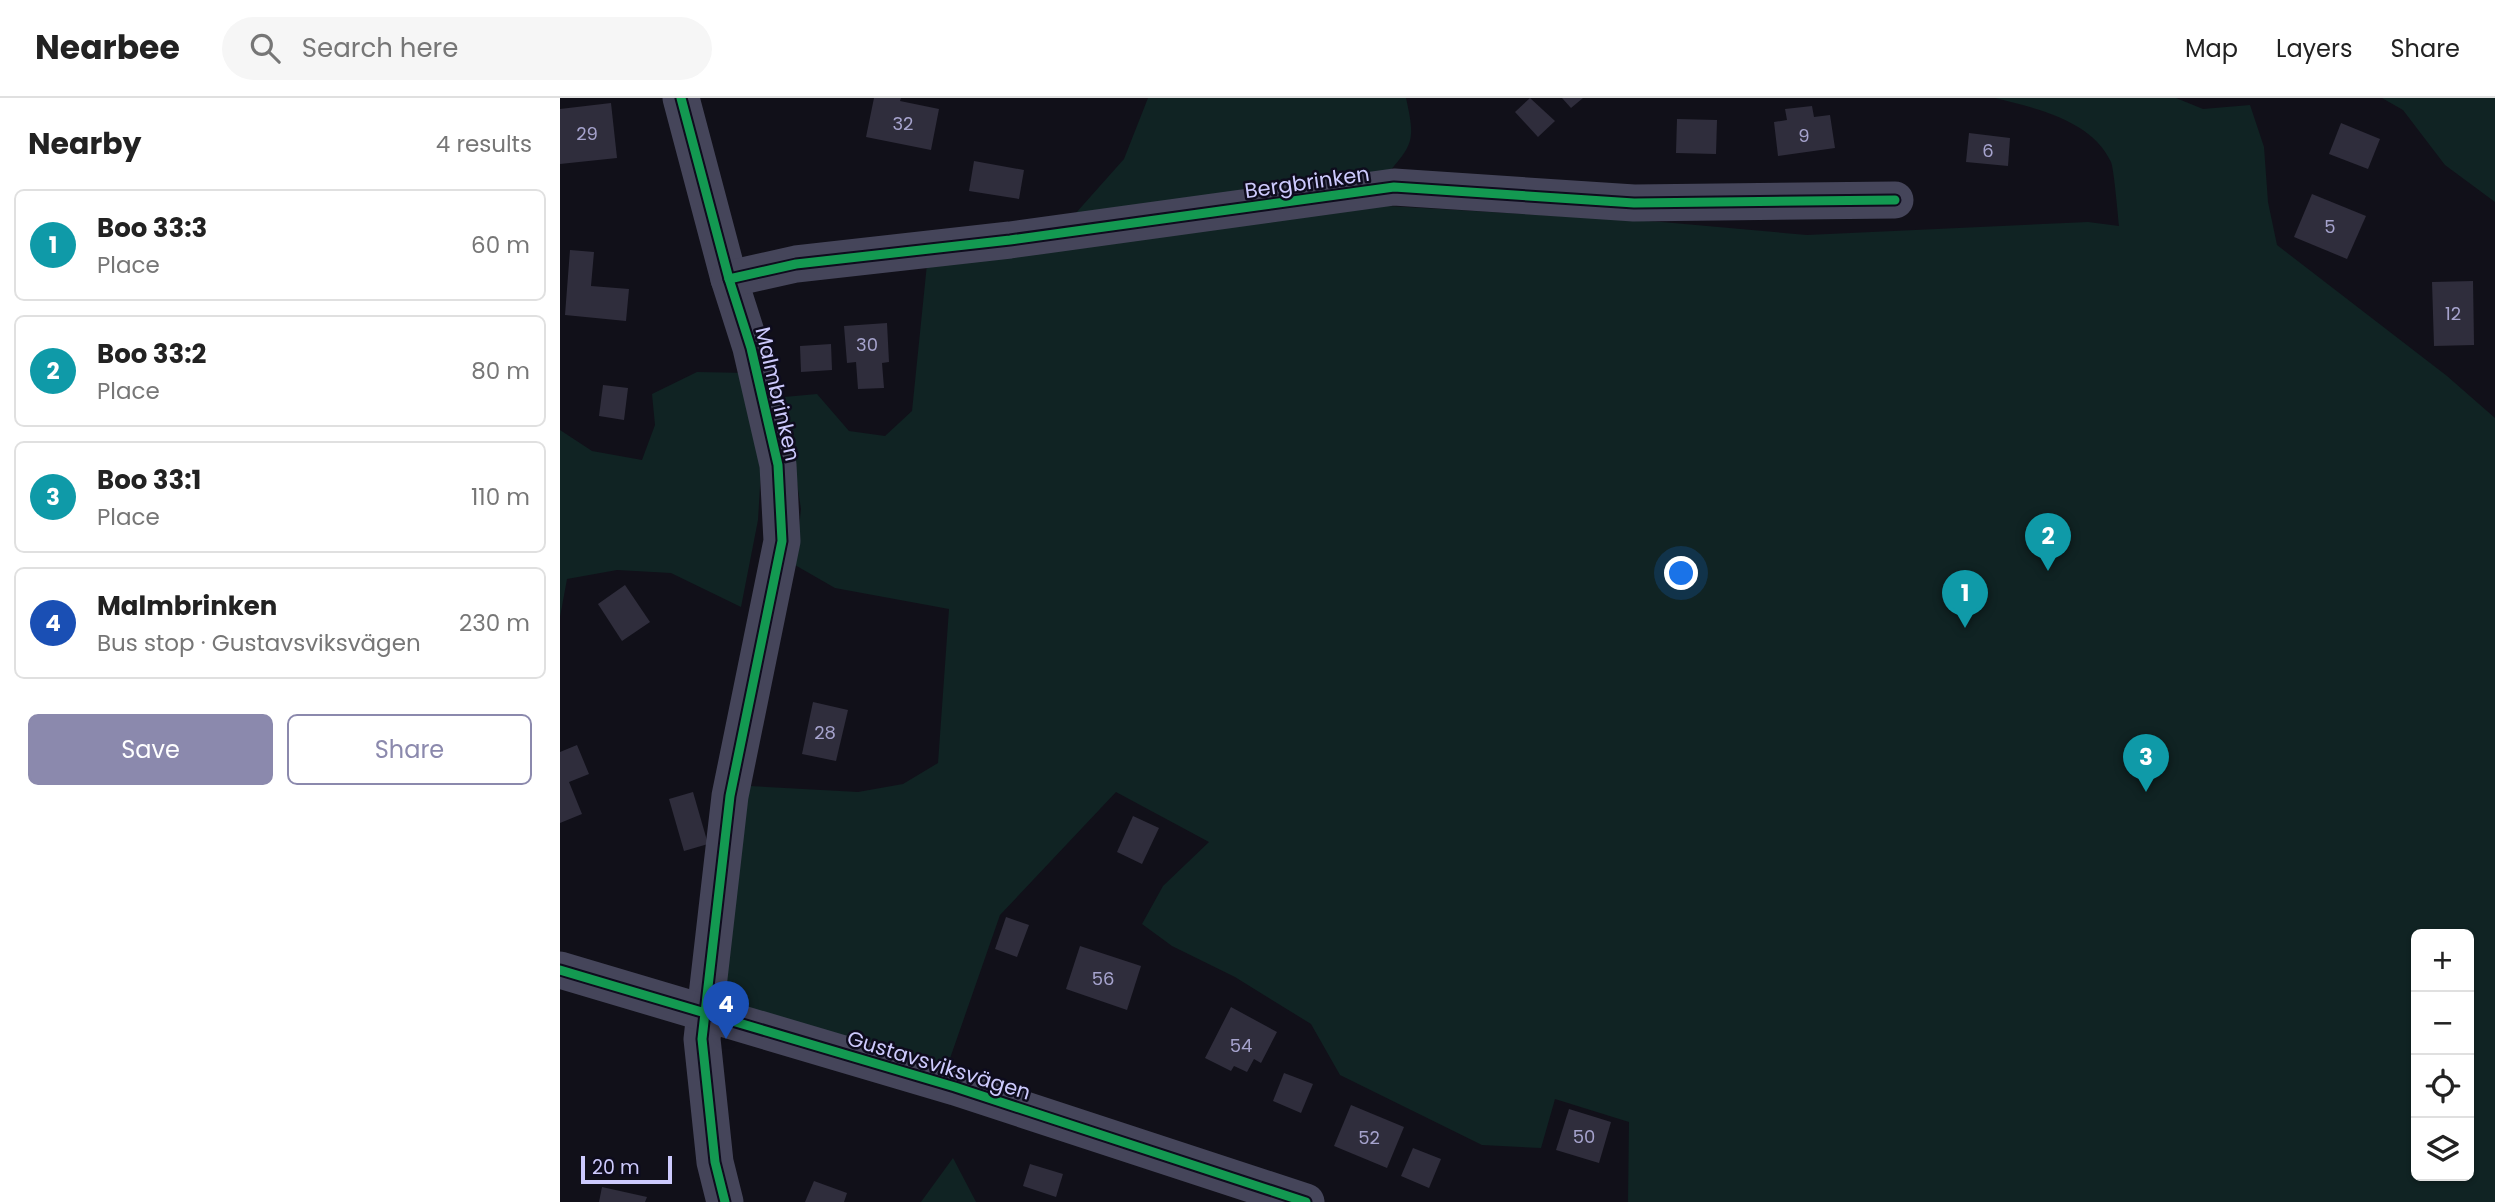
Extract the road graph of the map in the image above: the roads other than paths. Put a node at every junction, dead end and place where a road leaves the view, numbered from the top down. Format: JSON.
{"nodes":[{"id":1,"x":681,"y":98,"type":"edge"},
{"id":2,"x":1895,"y":200,"type":"dead end"},
{"id":3,"x":729,"y":279,"type":"junction"},
{"id":4,"x":560,"y":970,"type":"edge"},
{"id":5,"x":706,"y":1011,"type":"junction"},
{"id":6,"x":725,"y":1202,"type":"edge"},
{"id":7,"x":1306,"y":1202,"type":"edge"}],
"edges":[{"from":1,"to":3,"type":"street","name":"Malmbrinken"},
{"from":2,"to":3,"type":"street","name":"Bergbrinken"},
{"from":3,"to":5,"type":"street","name":"Malmbrinken"},
{"from":4,"to":5,"type":"street","name":"Gustavsviksvägen"},
{"from":5,"to":6,"type":"street","name":"Malmbrinken"},
{"from":5,"to":7,"type":"street","name":"Gustavsviksvägen"}]}
